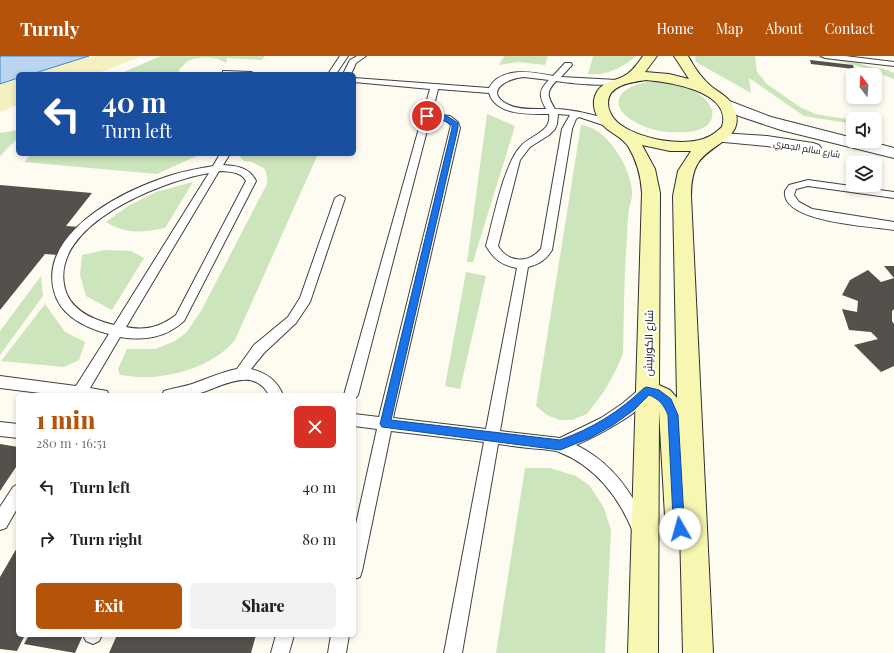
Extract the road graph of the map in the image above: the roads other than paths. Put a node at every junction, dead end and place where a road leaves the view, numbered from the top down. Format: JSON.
{"nodes":[{"id":1,"x":344,"y":56,"type":"edge"},
{"id":2,"x":362,"y":56,"type":"edge"},
{"id":3,"x":650,"y":56,"type":"edge"},
{"id":4,"x":681,"y":56,"type":"edge"},
{"id":5,"x":825,"y":56,"type":"edge"},
{"id":6,"x":569,"y":60,"type":"edge"},
{"id":7,"x":894,"y":64,"type":"edge"},
{"id":8,"x":333,"y":72,"type":"edge"},
{"id":9,"x":348,"y":72,"type":"edge"},
{"id":10,"x":554,"y":79,"type":"junction"},
{"id":11,"x":356,"y":80,"type":"edge"},
{"id":12,"x":623,"y":80,"type":"junction"},
{"id":13,"x":588,"y":82,"type":"junction"},
{"id":14,"x":435,"y":86,"type":"junction"},
{"id":15,"x":493,"y":91,"type":"junction"},
{"id":16,"x":718,"y":98,"type":"junction"},
{"id":17,"x":552,"y":110,"type":"junction"},
{"id":18,"x":577,"y":114,"type":"junction"},
{"id":19,"x":427,"y":116,"type":"junction"},
{"id":20,"x":620,"y":130,"type":"junction"},
{"id":21,"x":715,"y":140,"type":"junction"},
{"id":22,"x":894,"y":153,"type":"edge"},
{"id":23,"x":224,"y":156,"type":"edge"},
{"id":24,"x":894,"y":164,"type":"edge"},
{"id":25,"x":217,"y":168,"type":"junction"},
{"id":26,"x":894,"y":195,"type":"edge"},
{"id":27,"x":340,"y":198,"type":"dead end"},
{"id":28,"x":894,"y":226,"type":"edge"},
{"id":29,"x":523,"y":264,"type":"junction"},
{"id":30,"x":116,"y":331,"type":"junction"},
{"id":31,"x":242,"y":374,"type":"junction"},
{"id":32,"x":0,"y":382,"type":"edge"},
{"id":33,"x":647,"y":391,"type":"junction"},
{"id":34,"x":80,"y":392,"type":"junction"},
{"id":35,"x":87,"y":393,"type":"edge"},
{"id":36,"x":176,"y":393,"type":"edge"},
{"id":37,"x":275,"y":393,"type":"edge"},
{"id":38,"x":352,"y":393,"type":"edge"},
{"id":39,"x":356,"y":420,"type":"edge"},
{"id":40,"x":385,"y":424,"type":"junction"},
{"id":41,"x":0,"y":429,"type":"edge"},
{"id":42,"x":16,"y":431,"type":"edge"},
{"id":43,"x":492,"y":437,"type":"junction"},
{"id":44,"x":560,"y":445,"type":"junction"},
{"id":45,"x":16,"y":495,"type":"edge"},
{"id":46,"x":0,"y":522,"type":"edge"},
{"id":47,"x":645,"y":541,"type":"junction"},
{"id":48,"x":356,"y":562,"type":"edge"},
{"id":49,"x":696,"y":587,"type":"junction"},
{"id":50,"x":284,"y":637,"type":"edge"},
{"id":51,"x":280,"y":652,"type":"edge"},
{"id":52,"x":453,"y":653,"type":"edge"},
{"id":53,"x":643,"y":653,"type":"edge"},
{"id":54,"x":698,"y":653,"type":"edge"}],
"edges":[{"from":1,"to":8,"type":"lane"},
{"from":2,"to":9,"type":"lane"},
{"from":3,"to":12,"type":"main road"},
{"from":4,"to":16,"type":"main road"},
{"from":5,"to":7,"type":"lane"},
{"from":6,"to":10,"type":"lane"},
{"from":6,"to":13,"type":"lane"},
{"from":10,"to":13,"type":"lane"},
{"from":10,"to":15,"type":"lane"},
{"from":10,"to":17,"type":"lane"},
{"from":11,"to":14,"type":"lane"},
{"from":12,"to":13,"type":"lane"},
{"from":12,"to":16,"type":"main road"},
{"from":12,"to":20,"type":"main road","name":"شارع الكورنيش"},
{"from":14,"to":15,"type":"lane"},
{"from":14,"to":19,"type":"lane"},
{"from":15,"to":17,"type":"lane"},
{"from":16,"to":21,"type":"main road"},
{"from":16,"to":22,"type":"street","name":"شارع سالم الجمري"},
{"from":17,"to":18,"type":"lane"},
{"from":17,"to":29,"type":"lane"},
{"from":18,"to":20,"type":"lane"},
{"from":18,"to":29,"type":"lane"},
{"from":19,"to":38,"type":"lane"},
{"from":19,"to":40,"type":"lane"},
{"from":20,"to":21,"type":"main road"},
{"from":20,"to":33,"type":"main road","name":"شارع الكورنيش"},
{"from":21,"to":24,"type":"street","name":"شارع سالم الجمري"},
{"from":21,"to":49,"type":"main road"},
{"from":23,"to":25,"type":"lane"},
{"from":25,"to":30,"type":"lane"},
{"from":25,"to":30,"type":"lane"},
{"from":25,"to":30,"type":"lane"},
{"from":26,"to":28,"type":"lane"},
{"from":27,"to":31,"type":"lane"},
{"from":29,"to":43,"type":"lane"},
{"from":30,"to":34,"type":"lane"},
{"from":31,"to":36,"type":"lane"},
{"from":31,"to":37,"type":"lane"},
{"from":32,"to":34,"type":"lane"},
{"from":33,"to":44,"type":"lane"},
{"from":33,"to":47,"type":"main road","name":"شارع الكورنيش"},
{"from":33,"to":49,"type":"main road"},
{"from":34,"to":35,"type":"lane"},
{"from":39,"to":40,"type":"lane"},
{"from":40,"to":43,"type":"lane"},
{"from":40,"to":48,"type":"lane"},
{"from":41,"to":42,"type":"lane"},
{"from":43,"to":44,"type":"lane"},
{"from":43,"to":52,"type":"lane"},
{"from":44,"to":47,"type":"lane"},
{"from":45,"to":46,"type":"lane"},
{"from":47,"to":53,"type":"main road","name":"شارع الكورنيش"},
{"from":49,"to":54,"type":"main road"},
{"from":50,"to":51,"type":"lane"}]}
